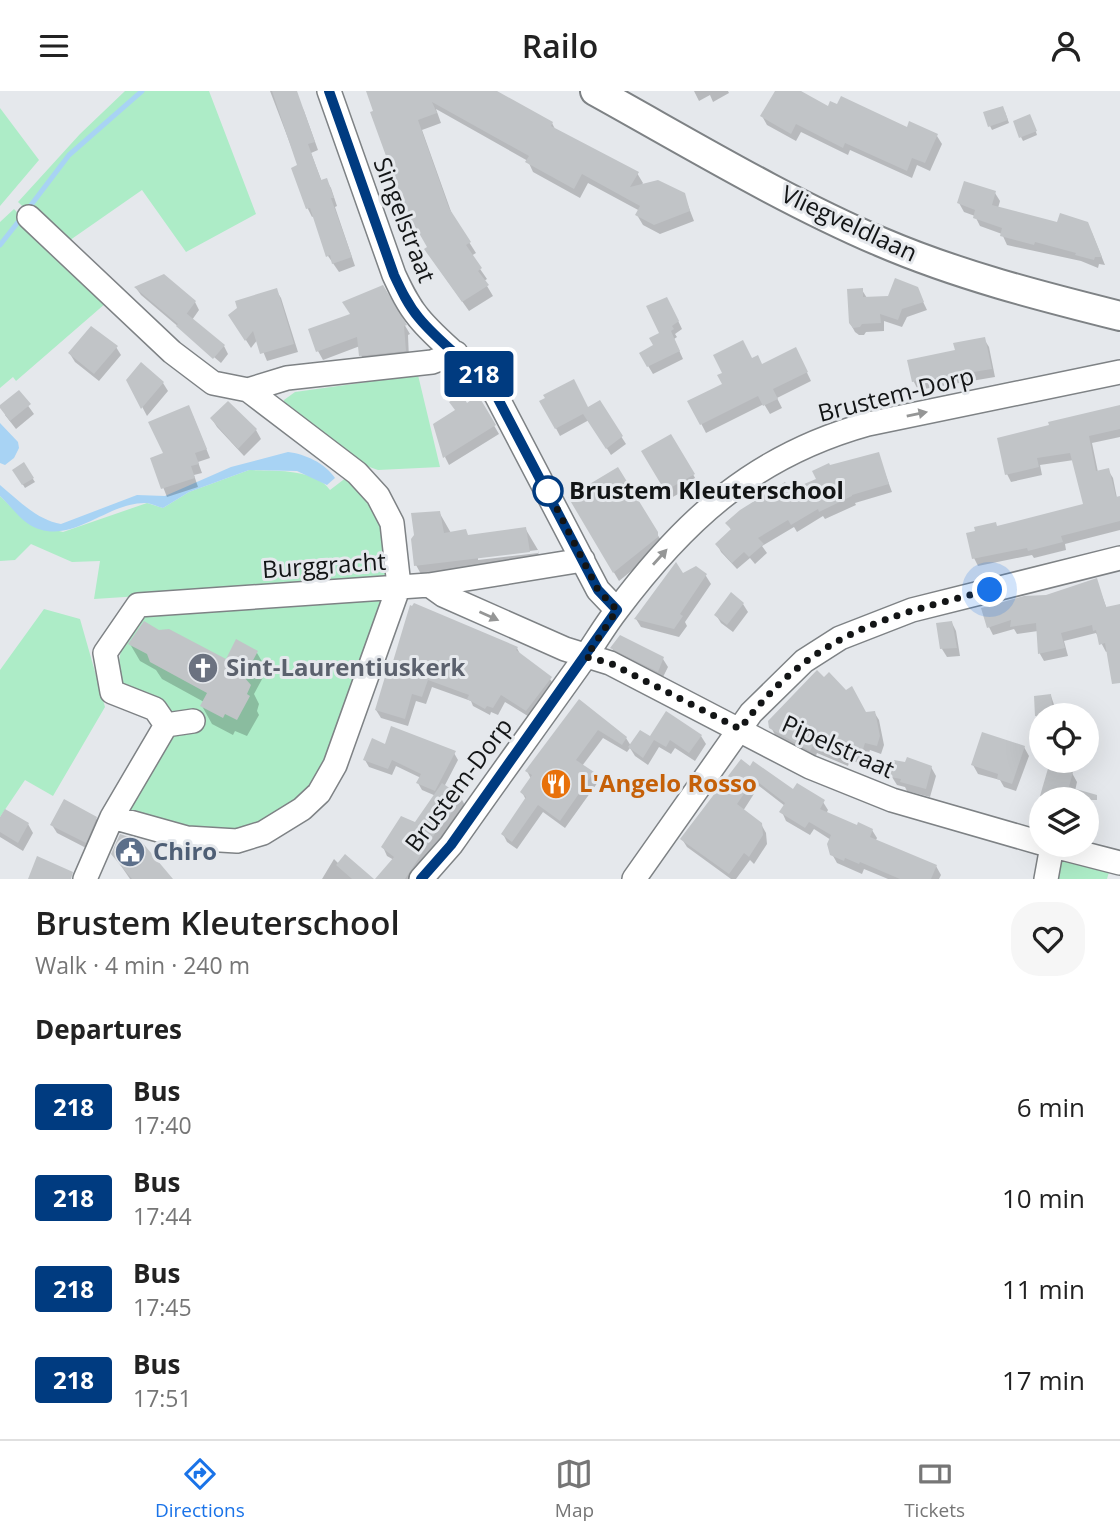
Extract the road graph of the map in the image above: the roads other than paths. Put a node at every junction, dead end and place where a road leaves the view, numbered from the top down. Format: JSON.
{"nodes":[{"id":1,"x":328,"y":91,"type":"edge"},
{"id":2,"x":595,"y":91,"type":"edge"},
{"id":3,"x":29,"y":217,"type":"dead end"},
{"id":4,"x":1120,"y":316,"type":"edge"},
{"id":5,"x":456,"y":353,"type":"junction"},
{"id":6,"x":1120,"y":372,"type":"edge"},
{"id":7,"x":248,"y":390,"type":"junction"},
{"id":8,"x":1120,"y":558,"type":"edge"},
{"id":9,"x":583,"y":561,"type":"junction"},
{"id":10,"x":429,"y":585,"type":"junction"},
{"id":11,"x":399,"y":586,"type":"junction"},
{"id":12,"x":617,"y":610,"type":"junction"},
{"id":13,"x":586,"y":657,"type":"junction"},
{"id":14,"x":193,"y":722,"type":"dead end"},
{"id":15,"x":166,"y":725,"type":"junction"},
{"id":16,"x":740,"y":729,"type":"junction"},
{"id":17,"x":112,"y":817,"type":"junction"},
{"id":18,"x":1029,"y":840,"type":"edge"},
{"id":19,"x":1049,"y":857,"type":"edge"},
{"id":20,"x":1096,"y":857,"type":"edge"},
{"id":21,"x":1120,"y":863,"type":"edge"},
{"id":22,"x":85,"y":879,"type":"edge"},
{"id":23,"x":421,"y":879,"type":"edge"},
{"id":24,"x":634,"y":879,"type":"edge"},
{"id":25,"x":1046,"y":879,"type":"edge"}],
"edges":[{"from":1,"to":5,"type":"street","name":"Singelstraat"},
{"from":2,"to":4,"type":"main road","name":"Vliegveldlaan"},
{"from":3,"to":7,"type":"street"},
{"from":5,"to":7,"type":"street"},
{"from":5,"to":9,"type":"street","name":"Singelstraat"},
{"from":12,"to":6,"type":"street","name":"Brustem-Dorp","one_way":true},
{"from":7,"to":11,"type":"street"},
{"from":8,"to":16,"type":"street"},
{"from":9,"to":10,"type":"street"},
{"from":9,"to":12,"type":"street","name":"Singelstraat"},
{"from":10,"to":11,"type":"street"},
{"from":10,"to":13,"type":"street","one_way":true},
{"from":11,"to":15,"type":"street","name":"Burggracht"},
{"from":11,"to":17,"type":"street","name":"Burggracht"},
{"from":12,"to":13,"type":"street","name":"Brustem-Dorp"},
{"from":13,"to":16,"type":"street","name":"Pipelstraat"},
{"from":13,"to":23,"type":"street","name":"Brustem-Dorp"},
{"from":14,"to":15,"type":"street"},
{"from":15,"to":17,"type":"street"},
{"from":16,"to":18,"type":"street","name":"Pipelstraat"},
{"from":16,"to":24,"type":"street"},
{"from":17,"to":22,"type":"street"},
{"from":19,"to":25,"type":"street"},
{"from":20,"to":21,"type":"street"}]}
